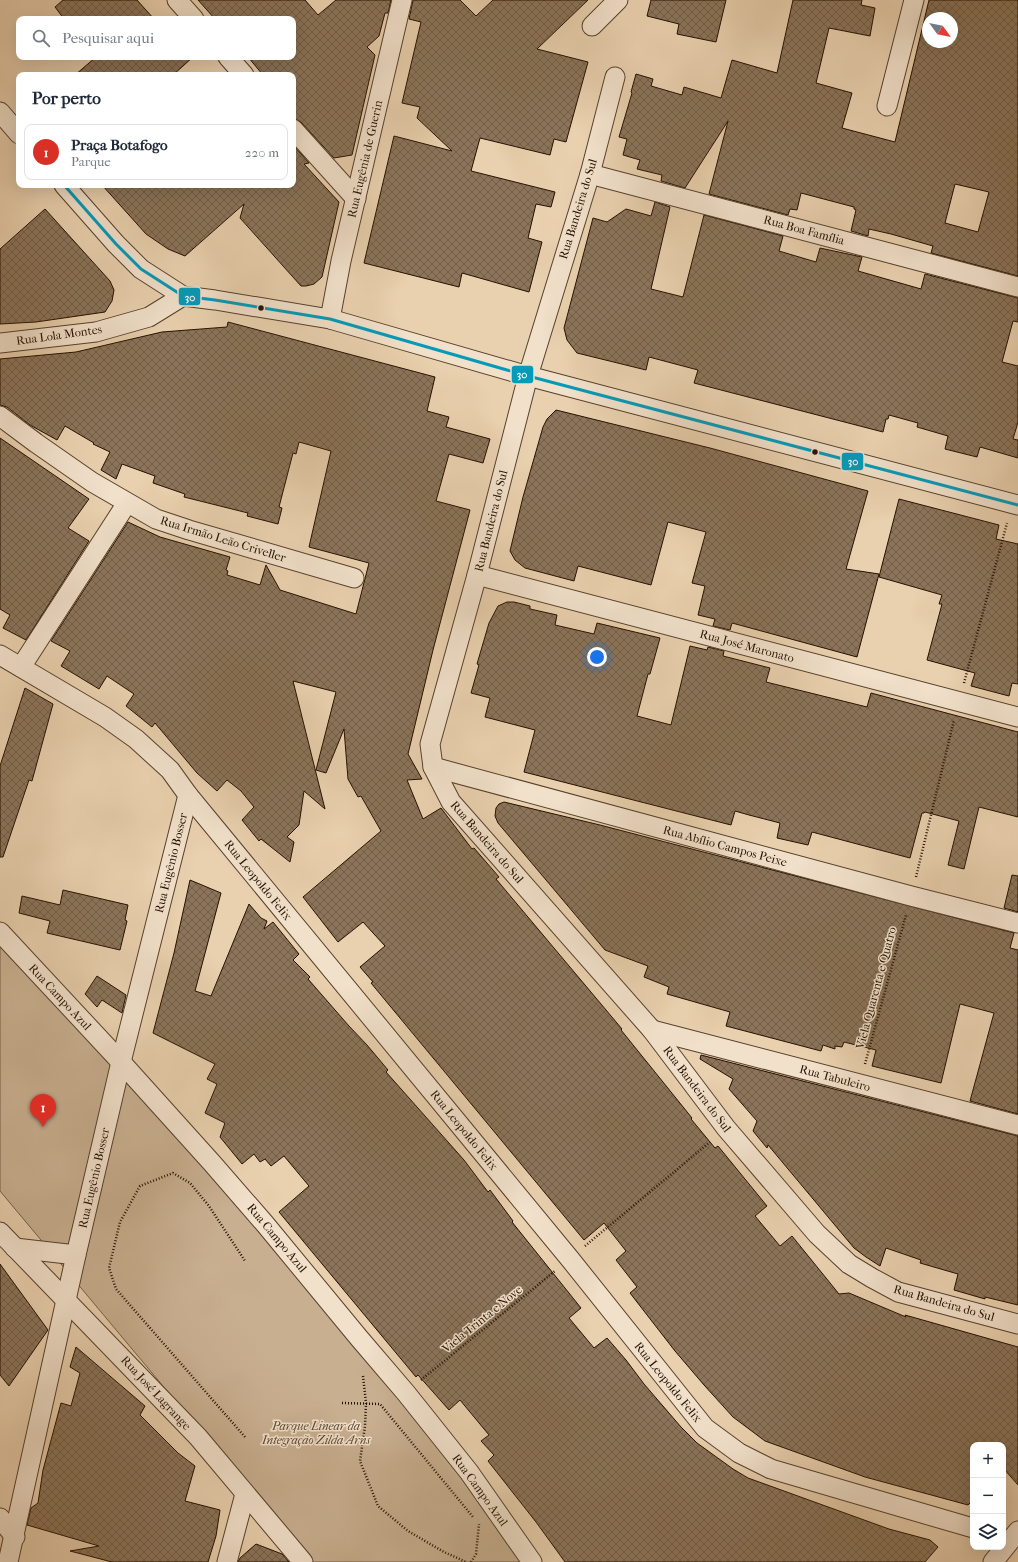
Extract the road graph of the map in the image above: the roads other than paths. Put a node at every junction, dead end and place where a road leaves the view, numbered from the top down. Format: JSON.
{"nodes":[{"id":1,"x":178,"y":0,"type":"edge"},
{"id":2,"x":402,"y":0,"type":"edge"},
{"id":3,"x":618,"y":0,"type":"edge"},
{"id":4,"x":914,"y":0,"type":"edge"},
{"id":5,"x":191,"y":16,"type":"edge"},
{"id":6,"x":592,"y":26,"type":"dead end"},
{"id":7,"x":231,"y":60,"type":"edge"},
{"id":8,"x":241,"y":72,"type":"edge"},
{"id":9,"x":615,"y":77,"type":"dead end"},
{"id":10,"x":887,"y":106,"type":"dead end"},
{"id":11,"x":0,"y":112,"type":"edge"},
{"id":12,"x":16,"y":131,"type":"edge"},
{"id":13,"x":296,"y":132,"type":"edge"},
{"id":14,"x":590,"y":174,"type":"junction"},
{"id":15,"x":67,"y":188,"type":"edge"},
{"id":16,"x":356,"y":199,"type":"junction"},
{"id":17,"x":1018,"y":287,"type":"edge"},
{"id":18,"x":183,"y":296,"type":"junction"},
{"id":19,"x":330,"y":319,"type":"junction"},
{"id":20,"x":0,"y":343,"type":"edge"},
{"id":21,"x":528,"y":376,"type":"junction"},
{"id":22,"x":0,"y":416,"type":"edge"},
{"id":23,"x":127,"y":504,"type":"junction"},
{"id":24,"x":1018,"y":505,"type":"edge"},
{"id":25,"x":477,"y":575,"type":"junction"},
{"id":26,"x":354,"y":578,"type":"dead end"},
{"id":27,"x":0,"y":655,"type":"edge"},
{"id":28,"x":21,"y":667,"type":"junction"},
{"id":29,"x":1018,"y":717,"type":"edge"},
{"id":30,"x":432,"y":767,"type":"junction"},
{"id":31,"x":188,"y":795,"type":"junction"},
{"id":32,"x":1018,"y":923,"type":"edge"},
{"id":33,"x":0,"y":932,"type":"edge"},
{"id":34,"x":652,"y":1030,"type":"junction"},
{"id":35,"x":121,"y":1062,"type":"junction"},
{"id":36,"x":1018,"y":1125,"type":"edge"},
{"id":37,"x":0,"y":1232,"type":"edge"},
{"id":38,"x":15,"y":1248,"type":"junction"},
{"id":39,"x":76,"y":1255,"type":"junction"},
{"id":40,"x":66,"y":1301,"type":"junction"},
{"id":41,"x":1018,"y":1324,"type":"edge"},
{"id":42,"x":245,"y":1494,"type":"junction"},
{"id":43,"x":0,"y":1518,"type":"edge"},
{"id":44,"x":970,"y":1527,"type":"edge"},
{"id":45,"x":1011,"y":1536,"type":"edge"},
{"id":46,"x":15,"y":1537,"type":"junction"},
{"id":47,"x":8,"y":1562,"type":"edge"},
{"id":48,"x":227,"y":1562,"type":"edge"},
{"id":49,"x":303,"y":1562,"type":"edge"},
{"id":50,"x":532,"y":1562,"type":"edge"},
{"id":51,"x":993,"y":1562,"type":"edge"}],
"edges":[{"from":1,"to":5,"type":"street"},
{"from":2,"to":16,"type":"street","name":"Rua Eugênia de Guerin"},
{"from":3,"to":6,"type":"street"},
{"from":4,"to":10,"type":"street"},
{"from":7,"to":8,"type":"street"},
{"from":9,"to":14,"type":"street","name":"Rua Bandeira do Sul"},
{"from":11,"to":12,"type":"street"},
{"from":13,"to":16,"type":"street"},
{"from":14,"to":17,"type":"street","name":"Rua Boa Família"},
{"from":14,"to":21,"type":"street","name":"Rua Bandeira do Sul"},
{"from":15,"to":18,"type":"street"},
{"from":16,"to":19,"type":"street","name":"Rua Eugênia de Guerin"},
{"from":18,"to":19,"type":"street"},
{"from":18,"to":20,"type":"street","name":"Rua Lola Montes"},
{"from":19,"to":21,"type":"street"},
{"from":21,"to":24,"type":"street"},
{"from":21,"to":25,"type":"street","name":"Rua Bandeira do Sul"},
{"from":22,"to":23,"type":"street","name":"Rua Irmão Leão Criveller"},
{"from":23,"to":26,"type":"street","name":"Rua Irmão Leão Criveller"},
{"from":23,"to":28,"type":"street"},
{"from":25,"to":29,"type":"street","name":"Rua José Maronato"},
{"from":25,"to":30,"type":"street","name":"Rua Bandeira do Sul"},
{"from":27,"to":28,"type":"street","name":"Rua Leopoldo Felix"},
{"from":28,"to":31,"type":"street","name":"Rua Leopoldo Felix"},
{"from":30,"to":32,"type":"street","name":"Rua Abílio Campos Peixe"},
{"from":30,"to":34,"type":"street","name":"Rua Bandeira do Sul"},
{"from":31,"to":35,"type":"street","name":"Rua Eugênio Bosser"},
{"from":31,"to":44,"type":"street","name":"Rua Leopoldo Felix"},
{"from":33,"to":35,"type":"street","name":"Rua Campo Azul"},
{"from":34,"to":36,"type":"street","name":"Rua Tabuleiro"},
{"from":34,"to":41,"type":"street","name":"Rua Bandeira do Sul"},
{"from":35,"to":39,"type":"street","name":"Rua Eugênio Bosser"},
{"from":35,"to":50,"type":"street","name":"Rua Campo Azul"},
{"from":37,"to":38,"type":"street","name":"Rua José Lagrange"},
{"from":38,"to":39,"type":"street"},
{"from":38,"to":40,"type":"street","name":"Rua José Lagrange"},
{"from":39,"to":40,"type":"street","name":"Rua Eugênio Bosser"},
{"from":40,"to":42,"type":"street","name":"Rua José Lagrange"},
{"from":40,"to":46,"type":"street","name":"Rua Eugênio Bosser"},
{"from":42,"to":48,"type":"street"},
{"from":42,"to":49,"type":"street","name":"Rua José Lagrange"},
{"from":43,"to":46,"type":"street"},
{"from":45,"to":51,"type":"street"},
{"from":46,"to":47,"type":"street","name":"Rua Eugênio Bosser"}]}
